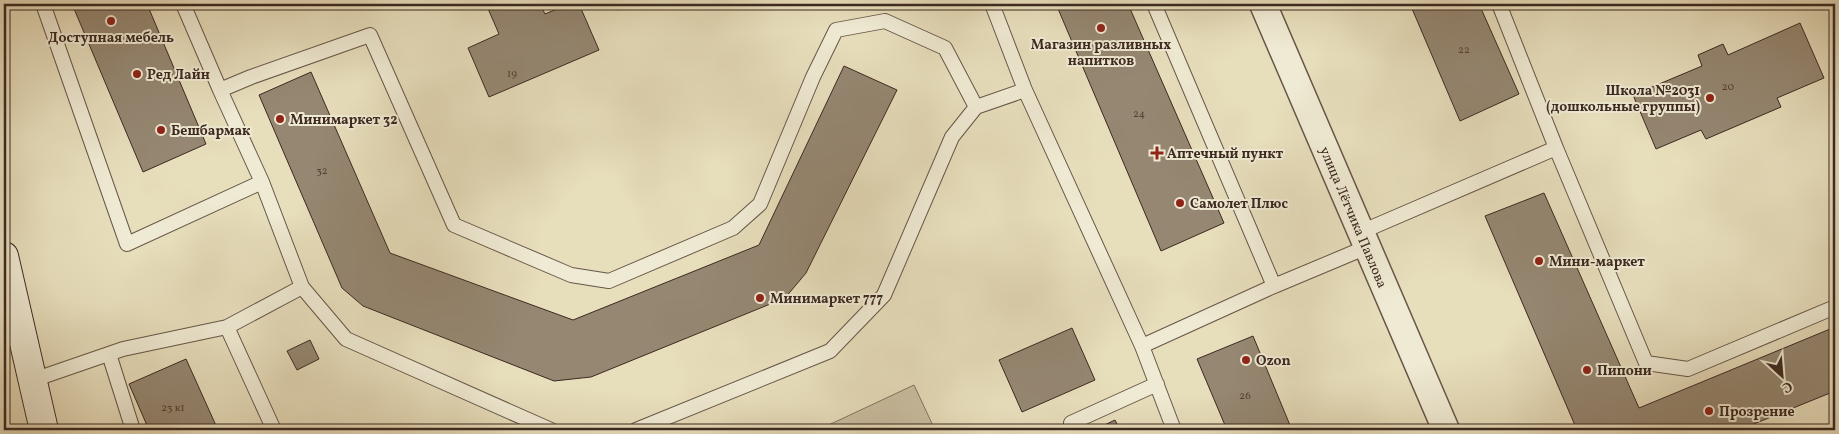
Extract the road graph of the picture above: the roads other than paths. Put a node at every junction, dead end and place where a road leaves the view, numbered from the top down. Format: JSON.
{"nodes":[{"id":1,"x":43,"y":4,"type":"edge"},
{"id":2,"x":182,"y":4,"type":"edge"},
{"id":3,"x":992,"y":4,"type":"edge"},
{"id":4,"x":1154,"y":4,"type":"edge"},
{"id":5,"x":1263,"y":4,"type":"edge"},
{"id":6,"x":1499,"y":4,"type":"edge"},
{"id":7,"x":220,"y":90,"type":"junction"},
{"id":8,"x":1026,"y":90,"type":"junction"},
{"id":9,"x":976,"y":107,"type":"junction"},
{"id":10,"x":1556,"y":148,"type":"junction"},
{"id":11,"x":262,"y":182,"type":"junction"},
{"id":12,"x":1364,"y":240,"type":"junction"},
{"id":13,"x":4,"y":256,"type":"edge"},
{"id":14,"x":1274,"y":286,"type":"junction"},
{"id":15,"x":302,"y":287,"type":"junction"},
{"id":16,"x":1835,"y":306,"type":"edge"},
{"id":17,"x":227,"y":326,"type":"junction"},
{"id":18,"x":1142,"y":346,"type":"junction"},
{"id":19,"x":109,"y":354,"type":"junction"},
{"id":20,"x":33,"y":380,"type":"junction"},
{"id":21,"x":1157,"y":384,"type":"junction"},
{"id":22,"x":1071,"y":423,"type":"dead end"},
{"id":23,"x":44,"y":430,"type":"edge"},
{"id":24,"x":133,"y":430,"type":"edge"},
{"id":25,"x":274,"y":430,"type":"edge"},
{"id":26,"x":551,"y":430,"type":"edge"},
{"id":27,"x":636,"y":430,"type":"edge"},
{"id":28,"x":1174,"y":430,"type":"edge"},
{"id":29,"x":1446,"y":430,"type":"edge"}],
"edges":[{"from":1,"to":11,"type":"lane"},
{"from":2,"to":7,"type":"lane"},
{"from":3,"to":8,"type":"lane"},
{"from":4,"to":14,"type":"lane"},
{"from":5,"to":12,"type":"street","name":"улица Лётчика Павлова"},
{"from":6,"to":10,"type":"lane"},
{"from":7,"to":9,"type":"lane"},
{"from":7,"to":11,"type":"lane"},
{"from":8,"to":9,"type":"lane"},
{"from":8,"to":18,"type":"lane"},
{"from":9,"to":27,"type":"lane"},
{"from":10,"to":12,"type":"lane"},
{"from":10,"to":16,"type":"lane"},
{"from":11,"to":15,"type":"lane"},
{"from":12,"to":14,"type":"lane"},
{"from":12,"to":29,"type":"street","name":"улица Лётчика Павлова"},
{"from":13,"to":20,"type":"street"},
{"from":14,"to":18,"type":"lane"},
{"from":15,"to":17,"type":"lane"},
{"from":15,"to":26,"type":"lane"},
{"from":17,"to":19,"type":"lane"},
{"from":17,"to":25,"type":"lane"},
{"from":18,"to":21,"type":"lane"},
{"from":19,"to":20,"type":"lane"},
{"from":19,"to":24,"type":"lane"},
{"from":20,"to":23,"type":"street"},
{"from":21,"to":22,"type":"lane"},
{"from":21,"to":28,"type":"lane"}]}
